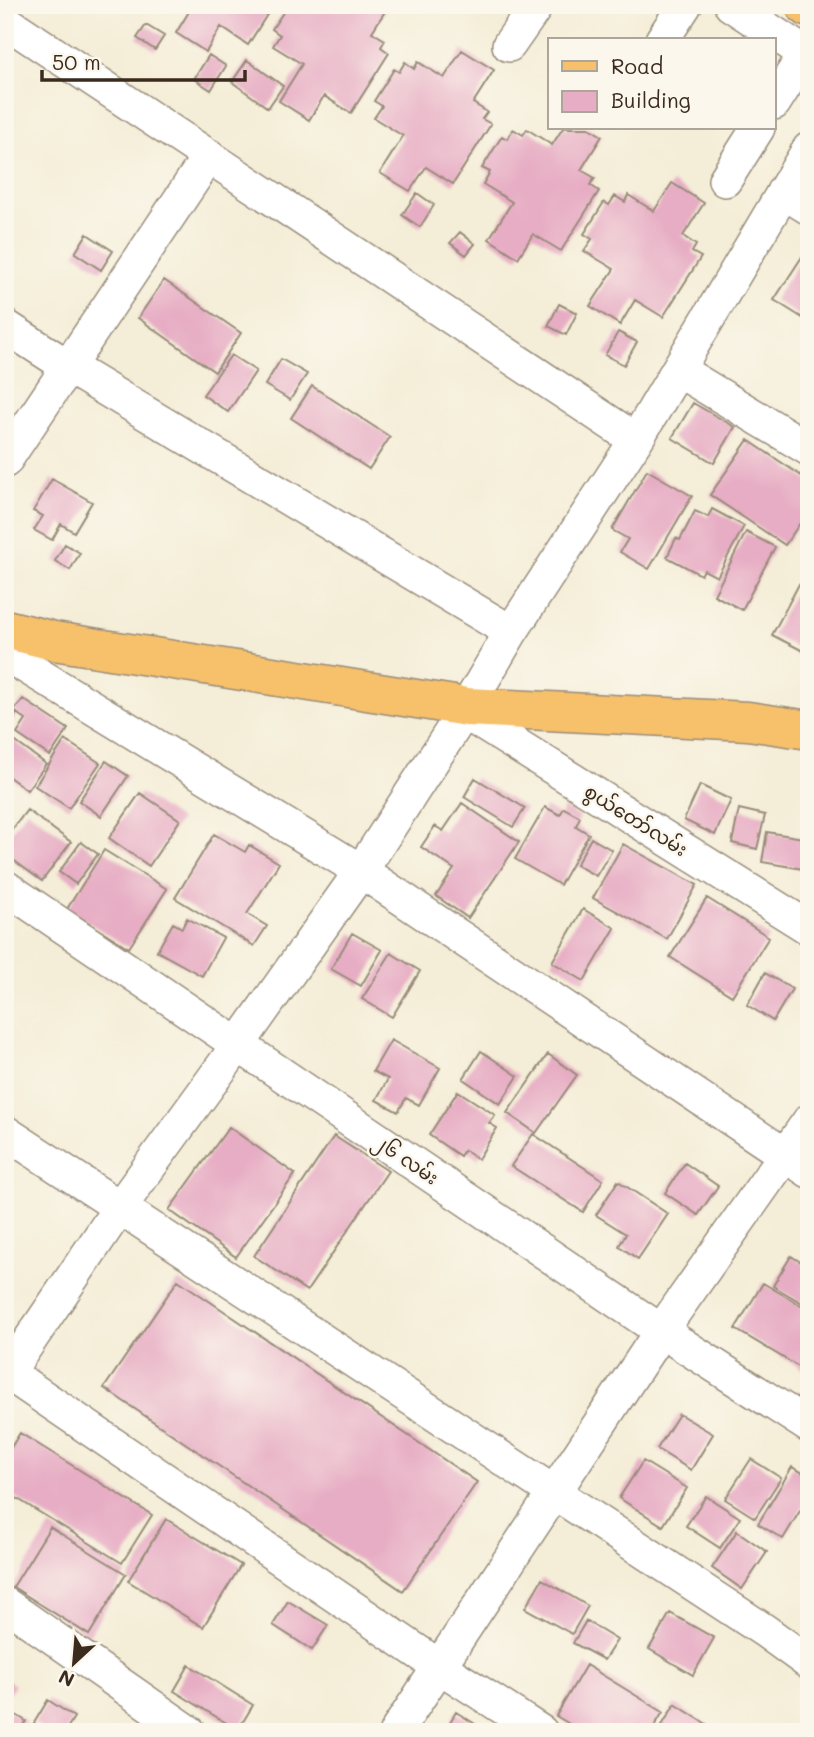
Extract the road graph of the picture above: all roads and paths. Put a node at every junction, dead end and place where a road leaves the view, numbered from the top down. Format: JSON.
{"nodes":[{"id":1,"x":537,"y":5,"type":"edge"},
{"id":2,"x":685,"y":5,"type":"edge"},
{"id":3,"x":731,"y":5,"type":"edge"},
{"id":4,"x":5,"y":21,"type":"edge"},
{"id":5,"x":663,"y":38,"type":"edge"},
{"id":6,"x":509,"y":45,"type":"dead end"},
{"id":7,"x":807,"y":55,"type":"edge"},
{"id":8,"x":776,"y":100,"type":"edge"},
{"id":9,"x":757,"y":130,"type":"edge"},
{"id":10,"x":809,"y":149,"type":"edge"},
{"id":11,"x":209,"y":156,"type":"junction"},
{"id":12,"x":725,"y":180,"type":"dead end"},
{"id":13,"x":796,"y":200,"type":"edge"},
{"id":14,"x":5,"y":326,"type":"edge"},
{"id":15,"x":67,"y":366,"type":"junction"},
{"id":16,"x":678,"y":370,"type":"junction"},
{"id":17,"x":636,"y":440,"type":"junction"},
{"id":18,"x":809,"y":449,"type":"edge"},
{"id":19,"x":5,"y":461,"type":"edge"},
{"id":20,"x":5,"y":629,"type":"edge"},
{"id":21,"x":511,"y":632,"type":"junction"},
{"id":22,"x":5,"y":654,"type":"edge"},
{"id":23,"x":465,"y":709,"type":"junction"},
{"id":24,"x":809,"y":730,"type":"edge"},
{"id":25,"x":361,"y":871,"type":"junction"},
{"id":26,"x":5,"y":887,"type":"edge"},
{"id":27,"x":809,"y":928,"type":"edge"},
{"id":28,"x":238,"y":1045,"type":"junction"},
{"id":29,"x":809,"y":1121,"type":"edge"},
{"id":30,"x":5,"y":1132,"type":"edge"},
{"id":31,"x":797,"y":1163,"type":"edge"},
{"id":32,"x":120,"y":1207,"type":"junction"},
{"id":33,"x":661,"y":1331,"type":"junction"},
{"id":34,"x":6,"y":1374,"type":"edge"},
{"id":35,"x":809,"y":1426,"type":"edge"},
{"id":36,"x":554,"y":1492,"type":"junction"},
{"id":37,"x":5,"y":1604,"type":"edge"},
{"id":38,"x":809,"y":1663,"type":"edge"},
{"id":39,"x":440,"y":1667,"type":"junction"},
{"id":40,"x":189,"y":1732,"type":"edge"},
{"id":41,"x":396,"y":1732,"type":"edge"},
{"id":42,"x":541,"y":1732,"type":"edge"}],
"edges":[{"from":1,"to":6,"type":"street"},
{"from":2,"to":5,"type":"street"},
{"from":3,"to":7,"type":"street"},
{"from":4,"to":11,"type":"street"},
{"from":7,"to":8,"type":"street"},
{"from":9,"to":12,"type":"street"},
{"from":10,"to":13,"type":"street"},
{"from":11,"to":15,"type":"street"},
{"from":11,"to":17,"type":"street"},
{"from":13,"to":16,"type":"street"},
{"from":14,"to":15,"type":"street"},
{"from":15,"to":19,"type":"street"},
{"from":15,"to":21,"type":"street"},
{"from":16,"to":17,"type":"street"},
{"from":16,"to":18,"type":"street"},
{"from":17,"to":21,"type":"street"},
{"from":20,"to":23,"type":"main road"},
{"from":21,"to":23,"type":"street"},
{"from":22,"to":25,"type":"street"},
{"from":23,"to":24,"type":"main road"},
{"from":23,"to":25,"type":"street"},
{"from":23,"to":27,"type":"street","name":"စွယ်တော်လမ်း"},
{"from":25,"to":28,"type":"street"},
{"from":25,"to":31,"type":"street"},
{"from":26,"to":28,"type":"street","name":"၂၆ လမ်း"},
{"from":28,"to":32,"type":"street"},
{"from":28,"to":33,"type":"street","name":"၂၆ လမ်း"},
{"from":29,"to":31,"type":"street"},
{"from":30,"to":32,"type":"street"},
{"from":31,"to":33,"type":"street"},
{"from":32,"to":34,"type":"street"},
{"from":32,"to":36,"type":"street"},
{"from":33,"to":35,"type":"street","name":"၂၆ လမ်း"},
{"from":33,"to":36,"type":"street"},
{"from":34,"to":39,"type":"street"},
{"from":36,"to":38,"type":"street"},
{"from":36,"to":39,"type":"street"},
{"from":37,"to":40,"type":"street"},
{"from":39,"to":41,"type":"street"},
{"from":39,"to":42,"type":"street"}]}
